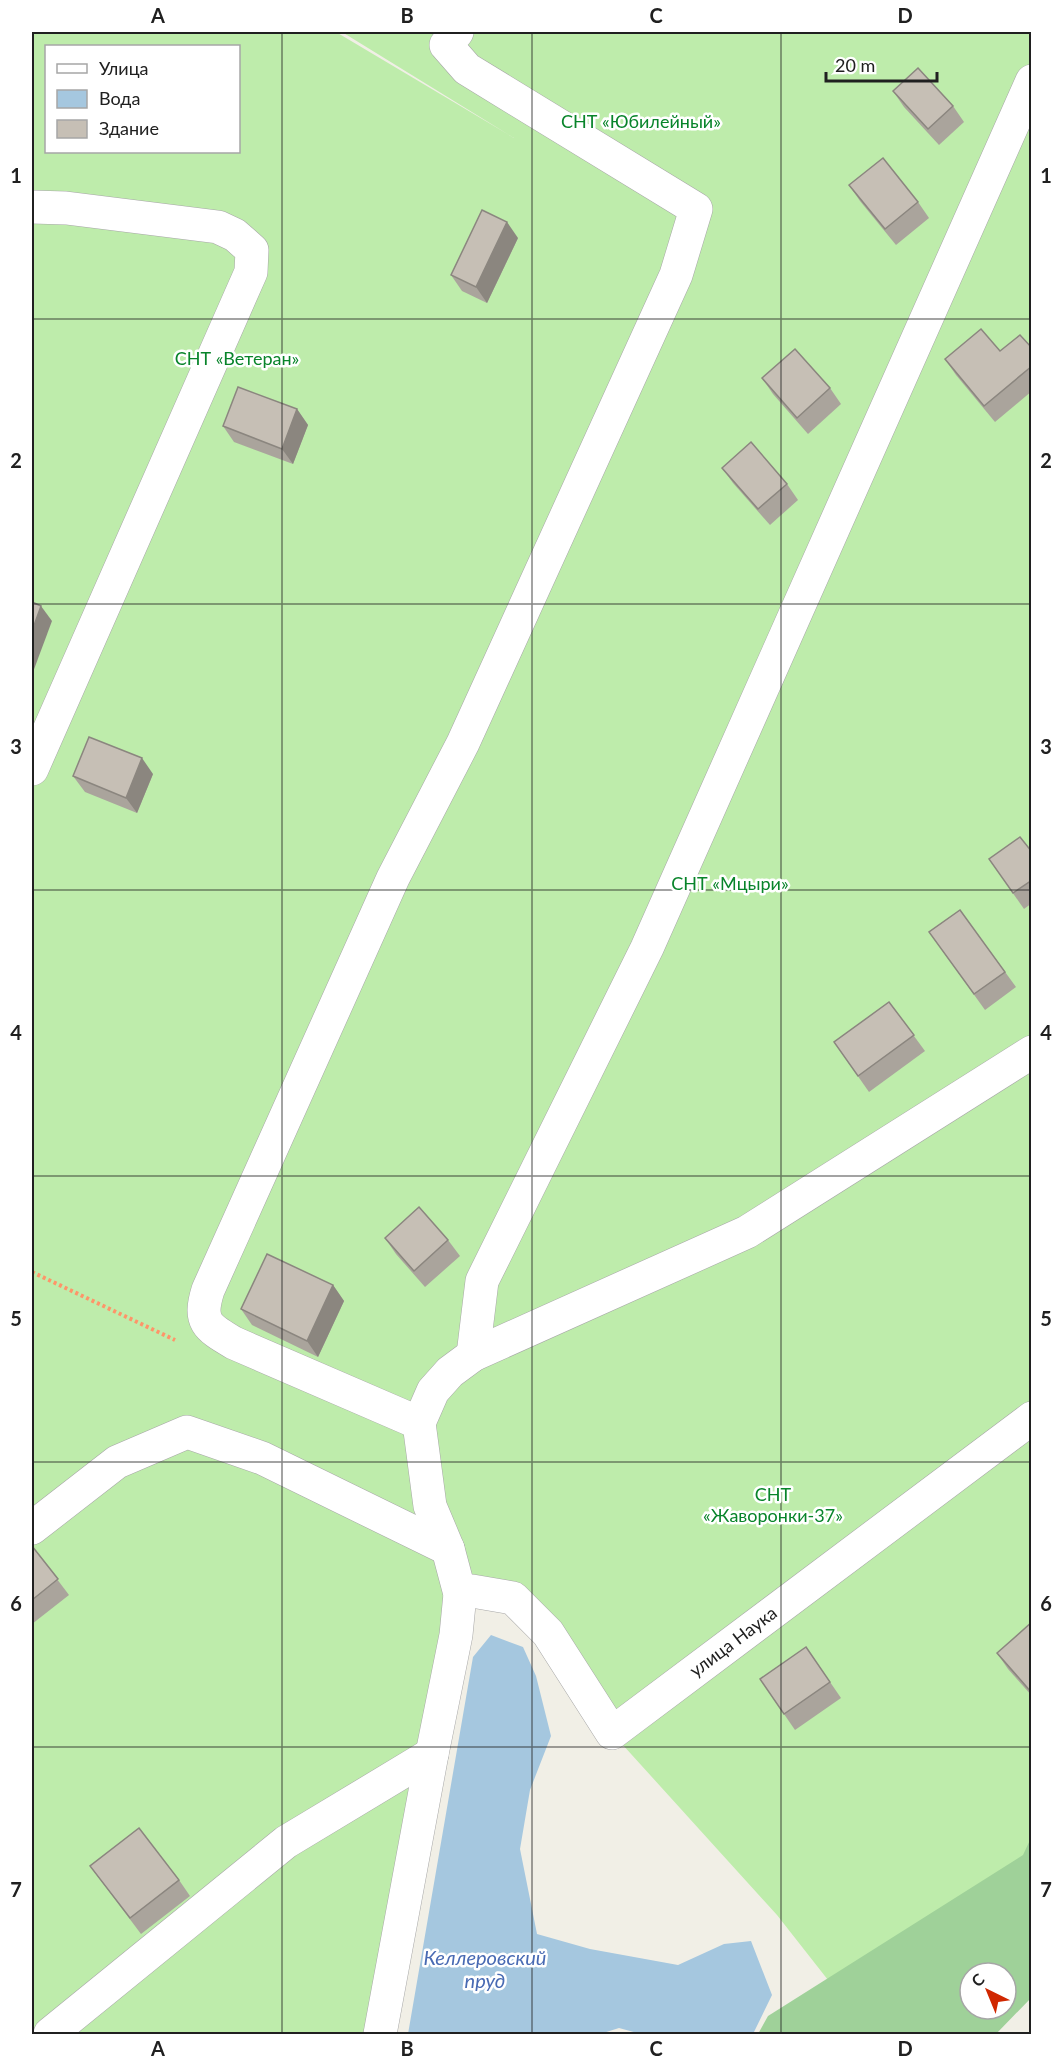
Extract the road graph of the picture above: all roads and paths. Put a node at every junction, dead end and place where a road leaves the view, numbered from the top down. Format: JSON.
{"nodes":[{"id":1,"x":457,"y":32,"type":"edge"},
{"id":2,"x":1032,"y":81,"type":"edge"},
{"id":3,"x":32,"y":207,"type":"edge"},
{"id":4,"x":32,"y":770,"type":"edge"},
{"id":5,"x":1029,"y":1048,"type":"edge"},
{"id":6,"x":32,"y":1272,"type":"edge"},
{"id":7,"x":213,"y":1331,"type":"junction"},
{"id":8,"x":473,"y":1355,"type":"junction"},
{"id":9,"x":1032,"y":1418,"type":"edge"},
{"id":10,"x":419,"y":1422,"type":"junction"},
{"id":11,"x":32,"y":1528,"type":"edge"},
{"id":12,"x":448,"y":1548,"type":"junction"},
{"id":13,"x":460,"y":1594,"type":"junction"},
{"id":14,"x":432,"y":1754,"type":"junction"},
{"id":15,"x":50,"y":2034,"type":"edge"},
{"id":16,"x":380,"y":2034,"type":"edge"}],
"edges":[{"from":1,"to":7,"type":"street"},
{"from":2,"to":8,"type":"street"},
{"from":3,"to":4,"type":"street"},
{"from":5,"to":8,"type":"street"},
{"from":6,"to":7,"type":"path"},
{"from":7,"to":10,"type":"street"},
{"from":8,"to":10,"type":"street"},
{"from":9,"to":13,"type":"street","name":"улица Наука"},
{"from":10,"to":12,"type":"street"},
{"from":11,"to":12,"type":"street"},
{"from":12,"to":13,"type":"street"},
{"from":13,"to":14,"type":"street"},
{"from":14,"to":15,"type":"street"},
{"from":14,"to":16,"type":"street"}]}
